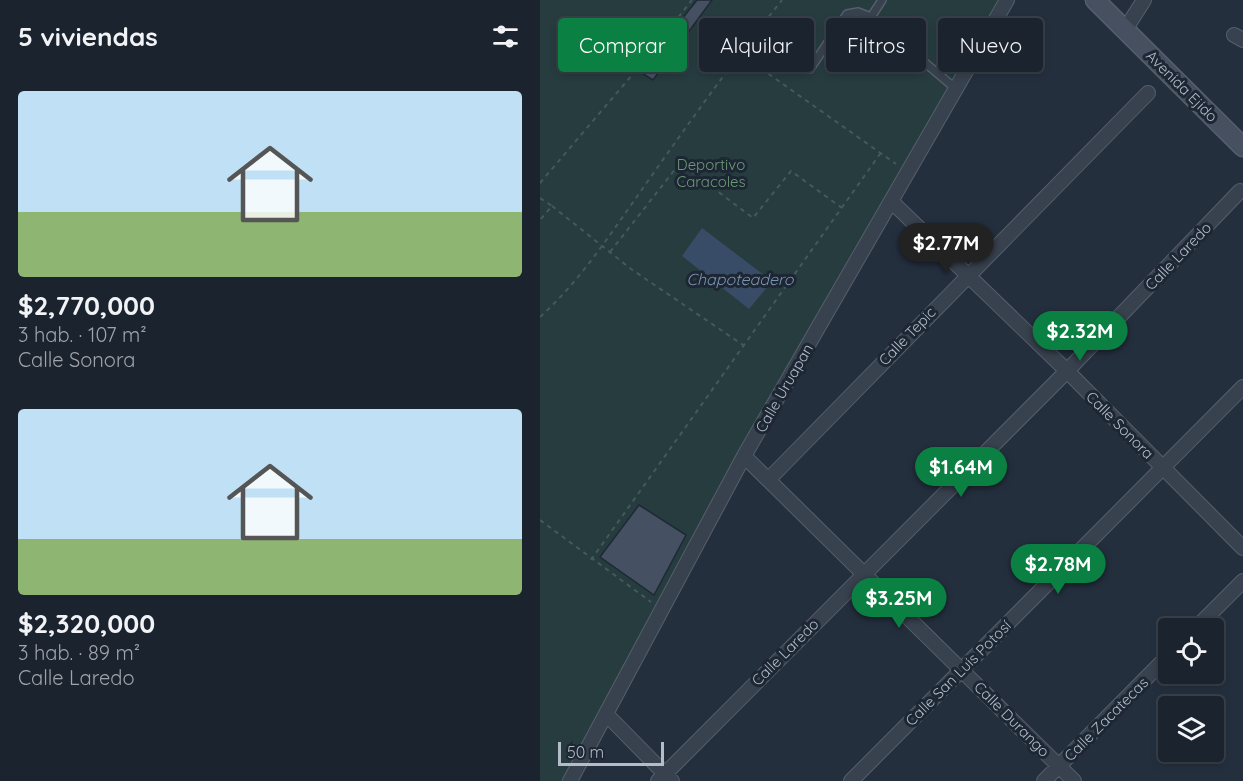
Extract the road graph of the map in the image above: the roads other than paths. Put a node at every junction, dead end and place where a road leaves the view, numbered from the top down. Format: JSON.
{"nodes":[{"id":1,"x":882,"y":0,"type":"edge"},
{"id":2,"x":1008,"y":0,"type":"edge"},
{"id":3,"x":1095,"y":0,"type":"edge"},
{"id":4,"x":1144,"y":0,"type":"edge"},
{"id":5,"x":871,"y":16,"type":"junction"},
{"id":6,"x":1125,"y":30,"type":"junction"},
{"id":7,"x":814,"y":63,"type":"edge"},
{"id":8,"x":956,"y":89,"type":"junction"},
{"id":9,"x":1148,"y":93,"type":"dead end"},
{"id":10,"x":1243,"y":147,"type":"edge"},
{"id":11,"x":1240,"y":191,"type":"dead end"},
{"id":12,"x":892,"y":202,"type":"junction"},
{"id":13,"x":967,"y":275,"type":"junction"},
{"id":14,"x":1067,"y":371,"type":"junction"},
{"id":15,"x":1243,"y":387,"type":"edge"},
{"id":16,"x":744,"y":456,"type":"junction"},
{"id":17,"x":1164,"y":469,"type":"junction"},
{"id":18,"x":769,"y":478,"type":"junction"},
{"id":19,"x":1243,"y":548,"type":"edge"},
{"id":20,"x":864,"y":572,"type":"junction"},
{"id":21,"x":1243,"y":581,"type":"edge"},
{"id":22,"x":1206,"y":618,"type":"edge"},
{"id":23,"x":1158,"y":666,"type":"edge"},
{"id":24,"x":961,"y":668,"type":"junction"},
{"id":25,"x":606,"y":714,"type":"junction"},
{"id":26,"x":1059,"y":766,"type":"junction"},
{"id":27,"x":665,"y":779,"type":"edge"},
{"id":28,"x":570,"y":781,"type":"edge"},
{"id":29,"x":851,"y":781,"type":"edge"},
{"id":30,"x":1044,"y":781,"type":"edge"},
{"id":31,"x":1074,"y":781,"type":"edge"}],
"edges":[{"from":1,"to":5,"type":"lane"},
{"from":2,"to":8,"type":"street","name":"Calle Uruapan"},
{"from":3,"to":6,"type":"main road","name":"Avenida Ejido"},
{"from":4,"to":6,"type":"street"},
{"from":5,"to":7,"type":"lane"},
{"from":5,"to":8,"type":"lane"},
{"from":6,"to":10,"type":"main road","name":"Avenida Ejido"},
{"from":8,"to":12,"type":"street","name":"Calle Uruapan"},
{"from":9,"to":13,"type":"street","name":"Calle Tepic"},
{"from":11,"to":14,"type":"street","name":"Calle Laredo"},
{"from":12,"to":13,"type":"street","name":"Calle Sonora"},
{"from":12,"to":16,"type":"street","name":"Calle Uruapan"},
{"from":13,"to":14,"type":"street","name":"Calle Sonora"},
{"from":13,"to":18,"type":"street","name":"Calle Tepic"},
{"from":14,"to":17,"type":"street","name":"Calle Sonora"},
{"from":14,"to":20,"type":"street","name":"Calle Laredo"},
{"from":15,"to":17,"type":"street","name":"Calle San Luis Potosí"},
{"from":16,"to":18,"type":"street","name":"Calle Durango"},
{"from":16,"to":25,"type":"street","name":"Calle Uruapan"},
{"from":17,"to":19,"type":"street","name":"Calle Sonora"},
{"from":17,"to":24,"type":"street","name":"Calle San Luis Potosí"},
{"from":18,"to":20,"type":"street","name":"Calle Durango"},
{"from":20,"to":24,"type":"street","name":"Calle Durango"},
{"from":20,"to":27,"type":"street","name":"Calle Laredo"},
{"from":21,"to":22,"type":"street"},
{"from":23,"to":26,"type":"street","name":"Calle Zacatecas"},
{"from":24,"to":26,"type":"street","name":"Calle Durango"},
{"from":24,"to":29,"type":"street","name":"Calle San Luis Potosí"},
{"from":25,"to":27,"type":"street"},
{"from":25,"to":28,"type":"street","name":"Calle Uruapan"},
{"from":26,"to":30,"type":"street","name":"Calle Zacatecas"},
{"from":26,"to":31,"type":"street","name":"Calle Durango"}]}
